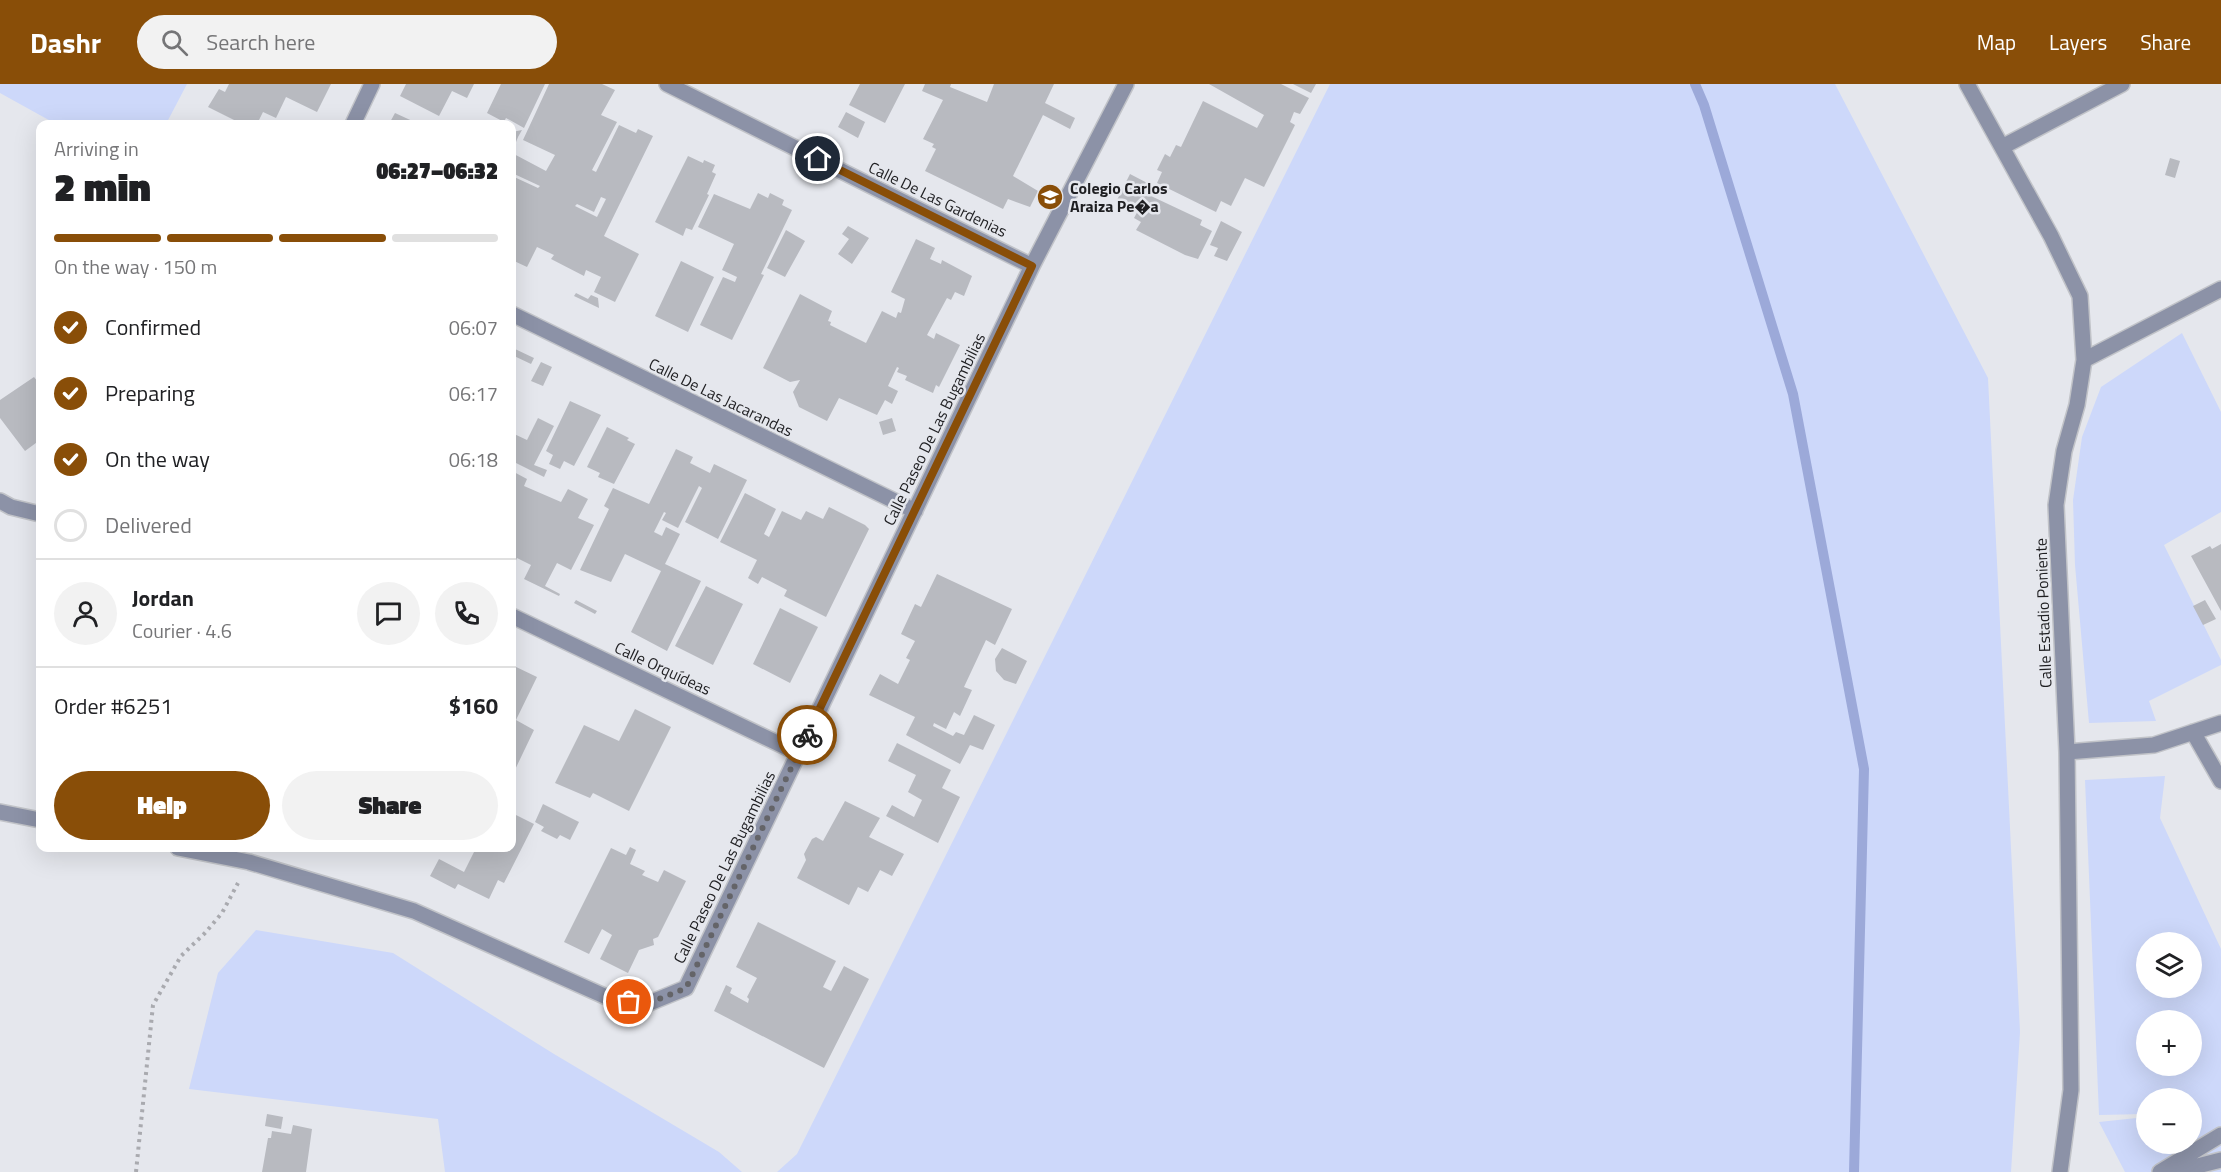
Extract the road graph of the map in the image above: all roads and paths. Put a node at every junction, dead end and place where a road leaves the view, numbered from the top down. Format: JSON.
{"nodes":[{"id":1,"x":372,"y":84,"type":"edge"},
{"id":2,"x":667,"y":84,"type":"edge"},
{"id":3,"x":1126,"y":84,"type":"edge"},
{"id":4,"x":1967,"y":84,"type":"edge"},
{"id":5,"x":2122,"y":84,"type":"edge"},
{"id":6,"x":355,"y":120,"type":"edge"},
{"id":7,"x":2002,"y":147,"type":"junction"},
{"id":8,"x":1032,"y":266,"type":"junction"},
{"id":9,"x":2221,"y":289,"type":"edge"},
{"id":10,"x":516,"y":316,"type":"edge"},
{"id":11,"x":2084,"y":360,"type":"junction"},
{"id":12,"x":0,"y":501,"type":"edge"},
{"id":13,"x":915,"y":511,"type":"junction"},
{"id":14,"x":36,"y":513,"type":"edge"},
{"id":15,"x":516,"y":618,"type":"edge"},
{"id":16,"x":2221,"y":723,"type":"edge"},
{"id":17,"x":2193,"y":732,"type":"junction"},
{"id":18,"x":2067,"y":752,"type":"junction"},
{"id":19,"x":798,"y":753,"type":"junction"},
{"id":20,"x":2221,"y":781,"type":"edge"},
{"id":21,"x":0,"y":812,"type":"edge"},
{"id":22,"x":36,"y":819,"type":"edge"},
{"id":23,"x":198,"y":852,"type":"edge"},
{"id":24,"x":249,"y":862,"type":"junction"},
{"id":25,"x":2221,"y":1135,"type":"edge"},
{"id":26,"x":2221,"y":1160,"type":"edge"},
{"id":27,"x":136,"y":1172,"type":"edge"},
{"id":28,"x":2060,"y":1172,"type":"edge"},
{"id":29,"x":2160,"y":1172,"type":"edge"},
{"id":30,"x":2174,"y":1172,"type":"edge"}],
"edges":[{"from":1,"to":6,"type":"street"},
{"from":2,"to":8,"type":"street","name":"Calle De Las Gardenias"},
{"from":3,"to":8,"type":"street","name":"Calle Paseo De Las Bugambilias"},
{"from":4,"to":7,"type":"street","name":"Calle Estadio Poniente"},
{"from":5,"to":7,"type":"street"},
{"from":7,"to":11,"type":"street","name":"Calle Estadio Poniente"},
{"from":8,"to":13,"type":"street","name":"Calle Paseo De Las Bugambilias"},
{"from":9,"to":11,"type":"street"},
{"from":10,"to":13,"type":"street","name":"Calle De Las Jacarandas"},
{"from":11,"to":18,"type":"street","name":"Calle Estadio Poniente"},
{"from":12,"to":14,"type":"street"},
{"from":13,"to":19,"type":"street","name":"Calle Paseo De Las Bugambilias"},
{"from":15,"to":19,"type":"street","name":"Calle Orquídeas"},
{"from":16,"to":17,"type":"street"},
{"from":17,"to":18,"type":"street"},
{"from":17,"to":20,"type":"street"},
{"from":18,"to":28,"type":"street","name":"Calle Estadio Poniente"},
{"from":19,"to":24,"type":"street","name":"Calle Paseo De Las Bugambilias"},
{"from":21,"to":22,"type":"street"},
{"from":23,"to":24,"type":"street","name":"Calle Paseo De Las Bugambilias"},
{"from":24,"to":27,"type":"path"},
{"from":25,"to":29,"type":"street"},
{"from":26,"to":30,"type":"street"}]}
